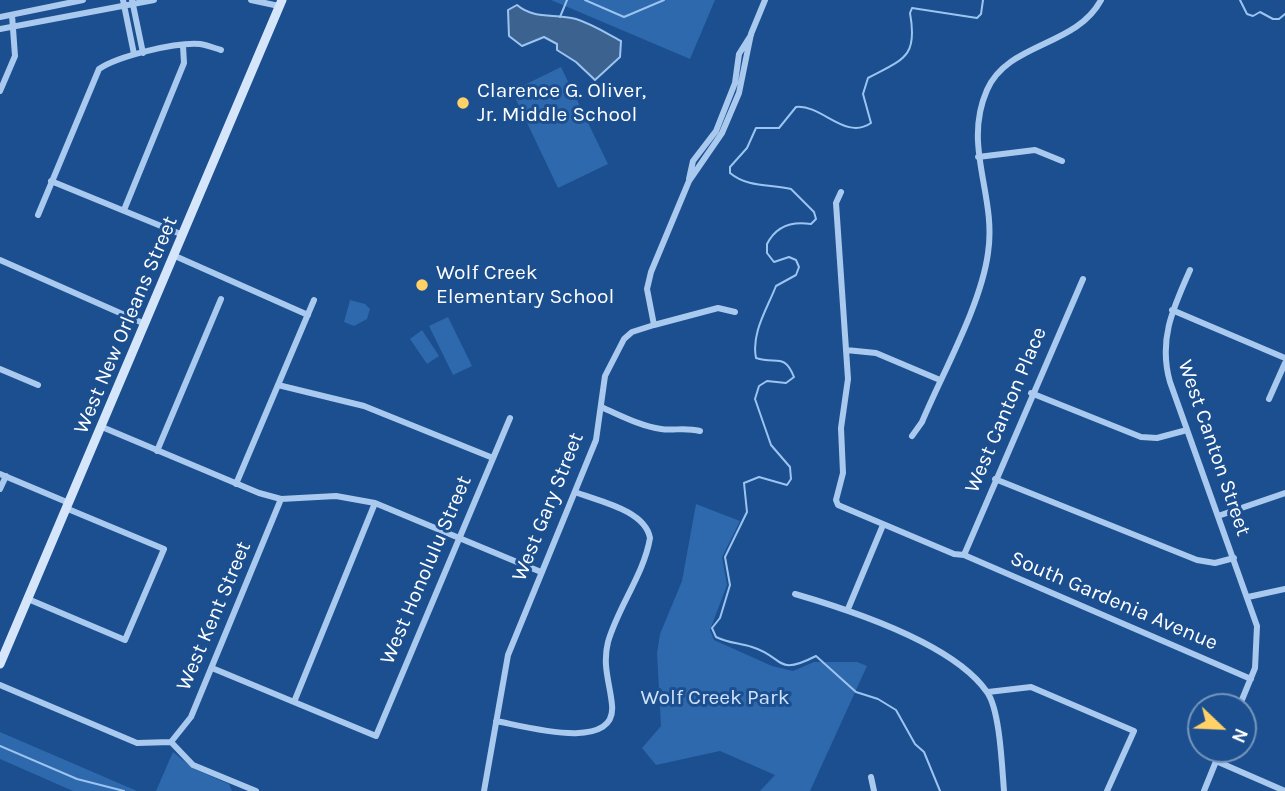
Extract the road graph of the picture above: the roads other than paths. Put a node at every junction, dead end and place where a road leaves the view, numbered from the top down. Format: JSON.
{"nodes":[{"id":1,"x":80,"y":0,"type":"edge"},
{"id":2,"x":154,"y":0,"type":"edge"},
{"id":3,"x":251,"y":0,"type":"edge"},
{"id":4,"x":765,"y":0,"type":"edge"},
{"id":5,"x":1101,"y":0,"type":"edge"},
{"id":6,"x":133,"y":2,"type":"edge"},
{"id":7,"x":278,"y":2,"type":"edge"},
{"id":8,"x":123,"y":3,"type":"edge"},
{"id":9,"x":82,"y":13,"type":"junction"},
{"id":10,"x":12,"y":15,"type":"junction"},
{"id":11,"x":0,"y":17,"type":"edge"},
{"id":12,"x":14,"y":27,"type":"junction"},
{"id":13,"x":0,"y":29,"type":"edge"},
{"id":14,"x":138,"y":29,"type":"junction"},
{"id":15,"x":129,"y":31,"type":"junction"},
{"id":16,"x":183,"y":46,"type":"junction"},
{"id":17,"x":221,"y":50,"type":"dead end"},
{"id":18,"x":143,"y":53,"type":"junction"},
{"id":19,"x":134,"y":54,"type":"junction"},
{"id":20,"x":0,"y":91,"type":"edge"},
{"id":21,"x":978,"y":157,"type":"junction"},
{"id":22,"x":1062,"y":161,"type":"dead end"},
{"id":23,"x":51,"y":181,"type":"junction"},
{"id":24,"x":842,"y":192,"type":"dead end"},
{"id":25,"x":124,"y":210,"type":"junction"},
{"id":26,"x":37,"y":215,"type":"dead end"},
{"id":27,"x":183,"y":235,"type":"junction"},
{"id":28,"x":175,"y":256,"type":"junction"},
{"id":29,"x":0,"y":260,"type":"edge"},
{"id":30,"x":1190,"y":270,"type":"dead end"},
{"id":31,"x":1083,"y":279,"type":"dead end"},
{"id":32,"x":222,"y":299,"type":"dead end"},
{"id":33,"x":314,"y":300,"type":"dead end"},
{"id":34,"x":1172,"y":310,"type":"junction"},
{"id":35,"x":735,"y":312,"type":"dead end"},
{"id":36,"x":307,"y":315,"type":"junction"},
{"id":37,"x":145,"y":324,"type":"junction"},
{"id":38,"x":654,"y":325,"type":"junction"},
{"id":39,"x":846,"y":350,"type":"junction"},
{"id":40,"x":1285,"y":358,"type":"edge"},
{"id":41,"x":1285,"y":363,"type":"edge"},
{"id":42,"x":0,"y":369,"type":"edge"},
{"id":43,"x":940,"y":380,"type":"junction"},
{"id":44,"x":278,"y":385,"type":"junction"},
{"id":45,"x":38,"y":386,"type":"dead end"},
{"id":46,"x":1031,"y":393,"type":"junction"},
{"id":47,"x":1269,"y":399,"type":"dead end"},
{"id":48,"x":601,"y":407,"type":"junction"},
{"id":49,"x":510,"y":418,"type":"dead end"},
{"id":50,"x":102,"y":427,"type":"junction"},
{"id":51,"x":700,"y":430,"type":"dead end"},
{"id":52,"x":1187,"y":430,"type":"junction"},
{"id":53,"x":912,"y":436,"type":"dead end"},
{"id":54,"x":157,"y":451,"type":"junction"},
{"id":55,"x":493,"y":458,"type":"junction"},
{"id":56,"x":3,"y":475,"type":"edge"},
{"id":57,"x":995,"y":479,"type":"junction"},
{"id":58,"x":236,"y":484,"type":"junction"},
{"id":59,"x":0,"y":489,"type":"edge"},
{"id":60,"x":575,"y":492,"type":"junction"},
{"id":61,"x":1285,"y":493,"type":"edge"},
{"id":62,"x":281,"y":499,"type":"junction"},
{"id":63,"x":376,"y":503,"type":"junction"},
{"id":64,"x":68,"y":506,"type":"junction"},
{"id":65,"x":1218,"y":516,"type":"junction"},
{"id":66,"x":883,"y":525,"type":"junction"},
{"id":67,"x":458,"y":538,"type":"junction"},
{"id":68,"x":964,"y":555,"type":"junction"},
{"id":69,"x":1234,"y":558,"type":"junction"},
{"id":70,"x":541,"y":572,"type":"junction"},
{"id":71,"x":1285,"y":589,"type":"edge"},
{"id":72,"x":795,"y":594,"type":"dead end"},
{"id":73,"x":1248,"y":597,"type":"junction"},
{"id":74,"x":28,"y":599,"type":"junction"},
{"id":75,"x":848,"y":609,"type":"junction"},
{"id":76,"x":0,"y":664,"type":"edge"},
{"id":77,"x":212,"y":668,"type":"junction"},
{"id":78,"x":1251,"y":679,"type":"junction"},
{"id":79,"x":0,"y":685,"type":"edge"},
{"id":80,"x":988,"y":692,"type":"junction"},
{"id":81,"x":1245,"y":693,"type":"edge"},
{"id":82,"x":294,"y":702,"type":"junction"},
{"id":83,"x":496,"y":721,"type":"junction"},
{"id":84,"x":171,"y":742,"type":"junction"},
{"id":85,"x":1215,"y":763,"type":"edge"},
{"id":86,"x":1221,"y":763,"type":"edge"},
{"id":87,"x":871,"y":777,"type":"dead end"},
{"id":88,"x":239,"y":788,"type":"edge"},
{"id":89,"x":256,"y":791,"type":"edge"},
{"id":90,"x":484,"y":791,"type":"edge"},
{"id":91,"x":874,"y":791,"type":"edge"},
{"id":92,"x":1004,"y":791,"type":"edge"},
{"id":93,"x":1107,"y":791,"type":"edge"},
{"id":94,"x":1204,"y":791,"type":"edge"},
{"id":95,"x":1285,"y":791,"type":"edge"}],
"edges":[{"from":1,"to":9,"type":"street"},
{"from":1,"to":10,"type":"street"},
{"from":2,"to":6,"type":"street"},
{"from":3,"to":7,"type":"street"},
{"from":4,"to":38,"type":"street"},
{"from":5,"to":21,"type":"street"},
{"from":6,"to":8,"type":"street"},
{"from":6,"to":14,"type":"street"},
{"from":7,"to":27,"type":"street","name":"West New Orleans Street"},
{"from":8,"to":9,"type":"street"},
{"from":8,"to":15,"type":"street"},
{"from":9,"to":12,"type":"street"},
{"from":10,"to":11,"type":"street"},
{"from":10,"to":12,"type":"street"},
{"from":12,"to":13,"type":"street"},
{"from":12,"to":20,"type":"street"},
{"from":14,"to":15,"type":"street"},
{"from":14,"to":18,"type":"street"},
{"from":15,"to":19,"type":"street"},
{"from":16,"to":17,"type":"street"},
{"from":16,"to":18,"type":"street"},
{"from":16,"to":25,"type":"street"},
{"from":18,"to":19,"type":"street"},
{"from":19,"to":23,"type":"street"},
{"from":21,"to":22,"type":"street"},
{"from":21,"to":43,"type":"street"},
{"from":23,"to":25,"type":"street"},
{"from":23,"to":26,"type":"street"},
{"from":24,"to":39,"type":"street"},
{"from":25,"to":27,"type":"street"},
{"from":27,"to":28,"type":"street","name":"West New Orleans Street"},
{"from":28,"to":36,"type":"street"},
{"from":28,"to":37,"type":"street","name":"West New Orleans Street"},
{"from":29,"to":37,"type":"street"},
{"from":30,"to":34,"type":"street","name":"West Canton Street"},
{"from":31,"to":46,"type":"street","name":"West Canton Place"},
{"from":32,"to":54,"type":"street"},
{"from":33,"to":36,"type":"street"},
{"from":34,"to":40,"type":"street"},
{"from":34,"to":52,"type":"street","name":"West Canton Street"},
{"from":35,"to":38,"type":"street","name":"West Gary Street"},
{"from":36,"to":44,"type":"street"},
{"from":37,"to":50,"type":"street","name":"West New Orleans Street"},
{"from":38,"to":48,"type":"street","name":"West Gary Street"},
{"from":39,"to":43,"type":"street"},
{"from":39,"to":66,"type":"street","name":"South Gardenia Avenue"},
{"from":41,"to":47,"type":"street"},
{"from":42,"to":45,"type":"street"},
{"from":43,"to":53,"type":"street"},
{"from":44,"to":55,"type":"street"},
{"from":44,"to":58,"type":"street"},
{"from":46,"to":52,"type":"street"},
{"from":46,"to":57,"type":"street","name":"West Canton Place"},
{"from":48,"to":51,"type":"street"},
{"from":48,"to":60,"type":"street","name":"West Gary Street"},
{"from":49,"to":55,"type":"street","name":"West Honolulu Street"},
{"from":50,"to":54,"type":"street"},
{"from":50,"to":64,"type":"street","name":"West New Orleans Street"},
{"from":52,"to":65,"type":"street","name":"West Canton Street"},
{"from":54,"to":58,"type":"street"},
{"from":55,"to":67,"type":"street","name":"West Honolulu Street"},
{"from":56,"to":59,"type":"street"},
{"from":56,"to":64,"type":"street"},
{"from":57,"to":68,"type":"street","name":"West Canton Place"},
{"from":57,"to":69,"type":"street"},
{"from":58,"to":62,"type":"street"},
{"from":60,"to":70,"type":"street","name":"West Gary Street"},
{"from":60,"to":83,"type":"street"},
{"from":61,"to":65,"type":"street"},
{"from":62,"to":63,"type":"street"},
{"from":62,"to":77,"type":"street","name":"West Kent Street"},
{"from":63,"to":67,"type":"street"},
{"from":63,"to":82,"type":"street"},
{"from":64,"to":74,"type":"street","name":"West New Orleans Street"},
{"from":64,"to":74,"type":"street"},
{"from":65,"to":69,"type":"street","name":"West Canton Street"},
{"from":66,"to":68,"type":"street","name":"South Gardenia Avenue"},
{"from":66,"to":75,"type":"street"},
{"from":67,"to":70,"type":"street"},
{"from":67,"to":82,"type":"street","name":"West Honolulu Street"},
{"from":68,"to":78,"type":"street","name":"South Gardenia Avenue"},
{"from":69,"to":73,"type":"street","name":"West Canton Street"},
{"from":70,"to":83,"type":"street","name":"West Gary Street"},
{"from":71,"to":73,"type":"street"},
{"from":72,"to":75,"type":"street"},
{"from":73,"to":78,"type":"street","name":"West Canton Street"},
{"from":74,"to":76,"type":"street","name":"West New Orleans Street"},
{"from":75,"to":80,"type":"street"},
{"from":77,"to":82,"type":"street"},
{"from":77,"to":84,"type":"street","name":"West Kent Street"},
{"from":78,"to":81,"type":"street","name":"West Canton Street"},
{"from":79,"to":84,"type":"street"},
{"from":80,"to":92,"type":"street"},
{"from":80,"to":93,"type":"street"},
{"from":83,"to":90,"type":"street","name":"West Gary Street"},
{"from":84,"to":88,"type":"street"},
{"from":85,"to":94,"type":"street"},
{"from":86,"to":95,"type":"street"},
{"from":87,"to":91,"type":"street"},
{"from":88,"to":89,"type":"street"}]}
